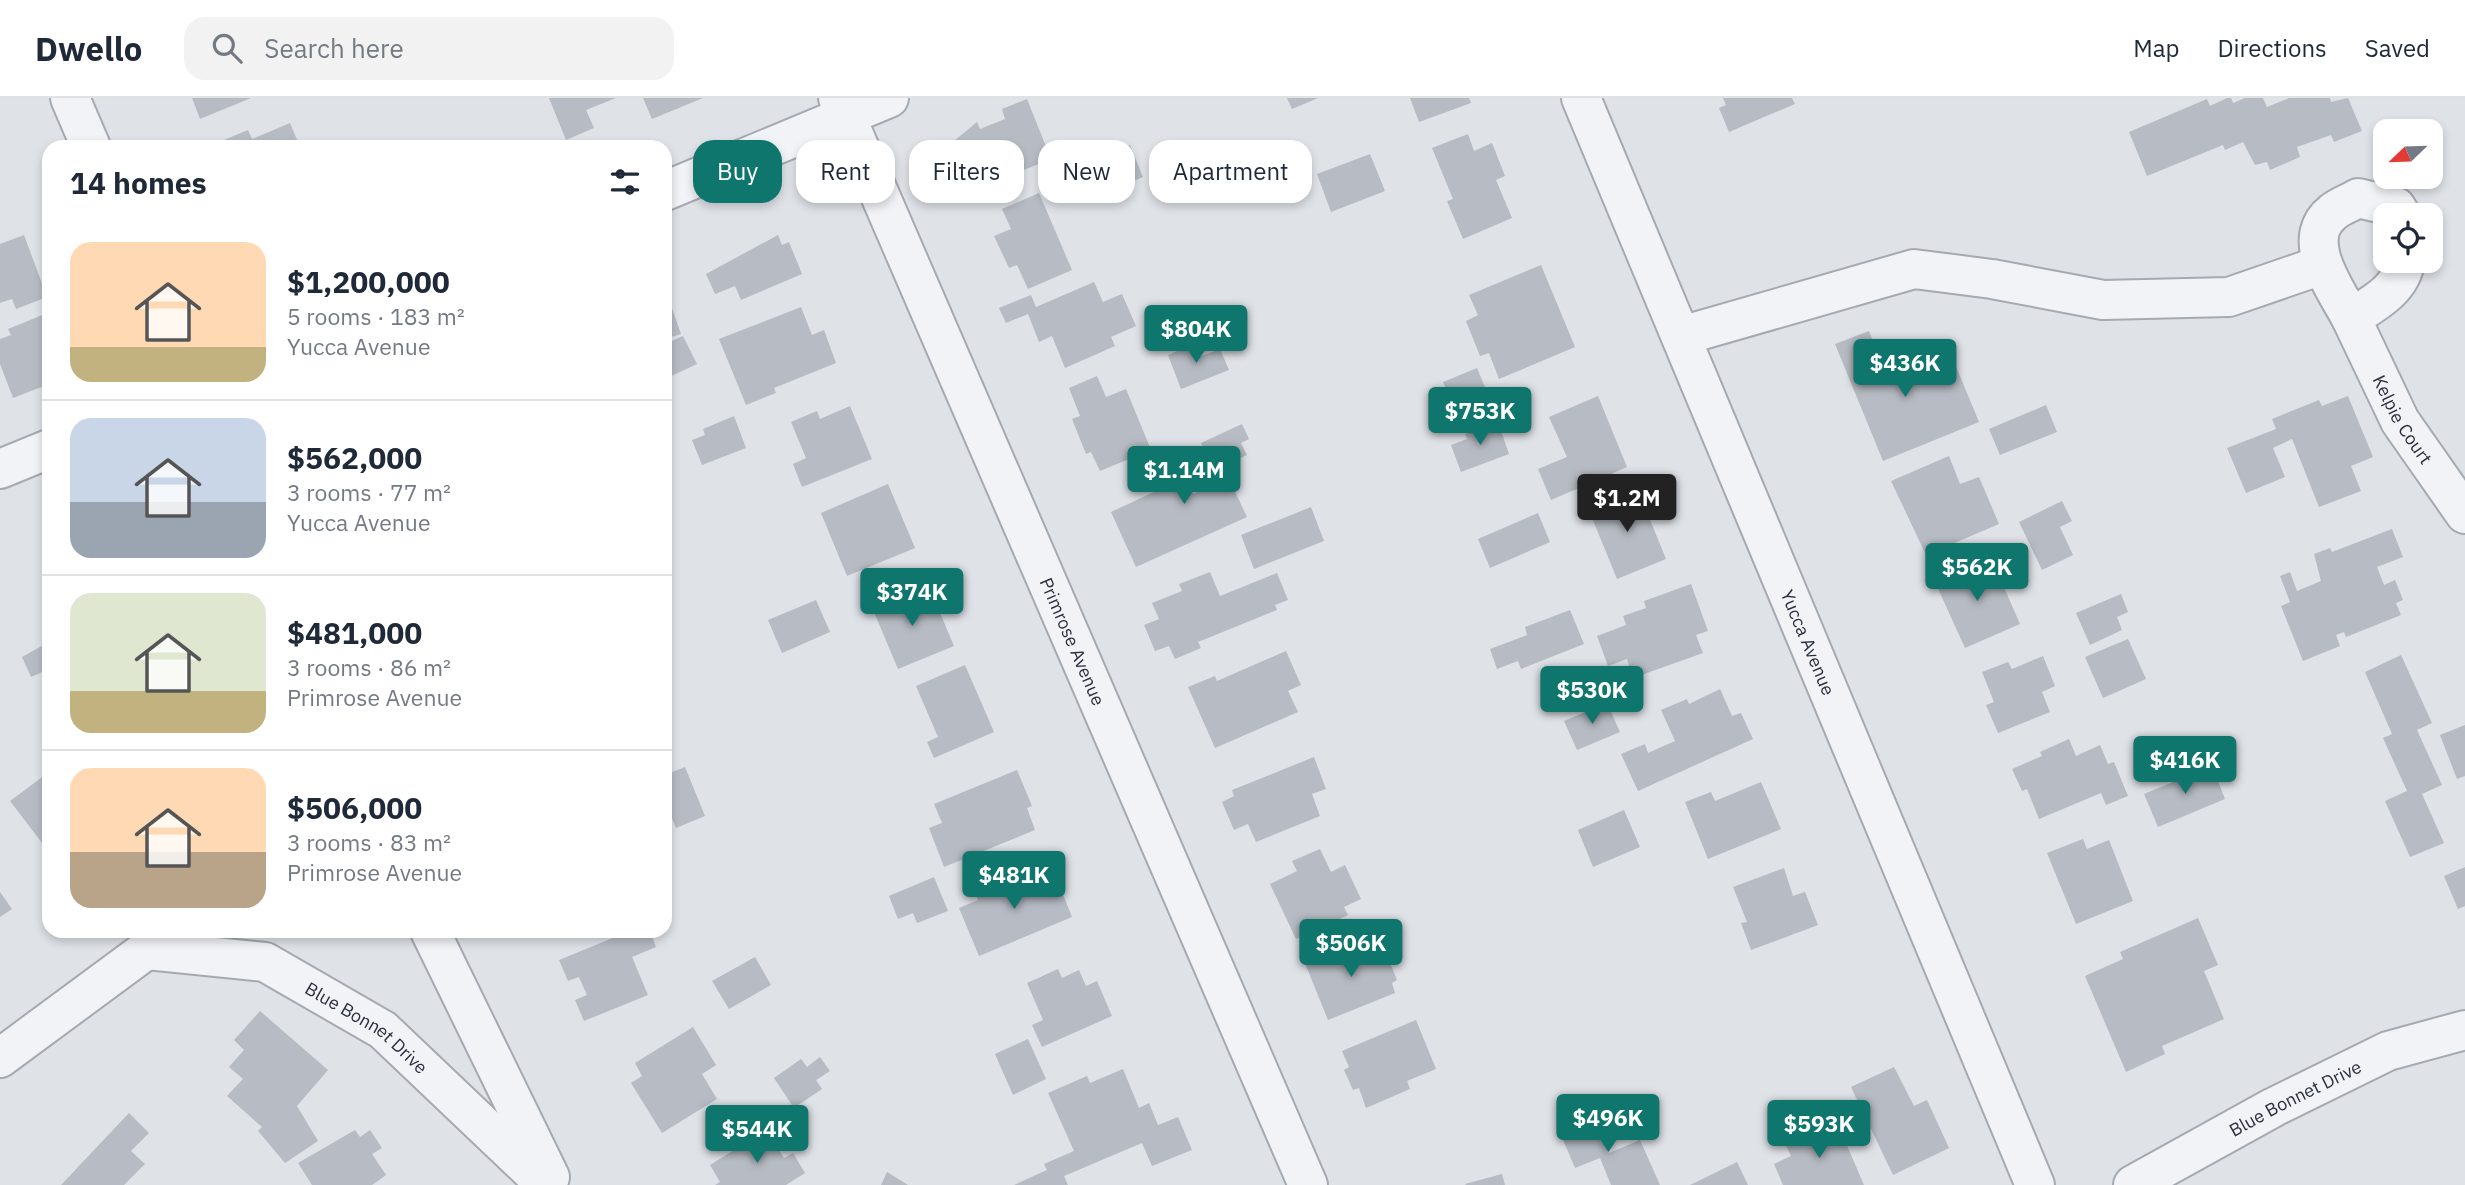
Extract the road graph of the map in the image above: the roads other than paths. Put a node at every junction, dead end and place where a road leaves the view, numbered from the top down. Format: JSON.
{"nodes":[{"id":1,"x":70,"y":98,"type":"edge"},
{"id":2,"x":889,"y":98,"type":"edge"},
{"id":3,"x":1581,"y":98,"type":"edge"},
{"id":4,"x":842,"y":107,"type":"edge"},
{"id":5,"x":88,"y":140,"type":"edge"},
{"id":6,"x":672,"y":188,"type":"edge"},
{"id":7,"x":2379,"y":203,"type":"edge"},
{"id":8,"x":2322,"y":265,"type":"junction"},
{"id":9,"x":2404,"y":273,"type":"edge"},
{"id":10,"x":2351,"y":318,"type":"junction"},
{"id":11,"x":1681,"y":336,"type":"junction"},
{"id":12,"x":42,"y":452,"type":"edge"},
{"id":13,"x":0,"y":469,"type":"edge"},
{"id":14,"x":2465,"y":514,"type":"edge"},
{"id":15,"x":433,"y":938,"type":"edge"},
{"id":16,"x":160,"y":941,"type":"edge"},
{"id":17,"x":2465,"y":1030,"type":"edge"},
{"id":18,"x":0,"y":1058,"type":"edge"},
{"id":19,"x":546,"y":1185,"type":"edge"},
{"id":20,"x":554,"y":1185,"type":"edge"},
{"id":21,"x":1308,"y":1185,"type":"edge"},
{"id":22,"x":2035,"y":1185,"type":"edge"},
{"id":23,"x":2133,"y":1185,"type":"edge"}],
"edges":[{"from":1,"to":5,"type":"street"},
{"from":2,"to":4,"type":"street"},
{"from":3,"to":11,"type":"street","name":"Yucca Avenue"},
{"from":4,"to":6,"type":"street"},
{"from":4,"to":21,"type":"street","name":"Primrose Avenue"},
{"from":7,"to":8,"type":"street","name":"Kelpie Court"},
{"from":8,"to":10,"type":"street","name":"Kelpie Court"},
{"from":8,"to":11,"type":"street"},
{"from":9,"to":10,"type":"street"},
{"from":10,"to":14,"type":"street","name":"Kelpie Court"},
{"from":11,"to":22,"type":"street","name":"Yucca Avenue"},
{"from":12,"to":13,"type":"street"},
{"from":15,"to":20,"type":"street"},
{"from":16,"to":18,"type":"street","name":"Blue Bonnet Drive"},
{"from":16,"to":19,"type":"street","name":"Blue Bonnet Drive"},
{"from":17,"to":23,"type":"street","name":"Blue Bonnet Drive"}]}
